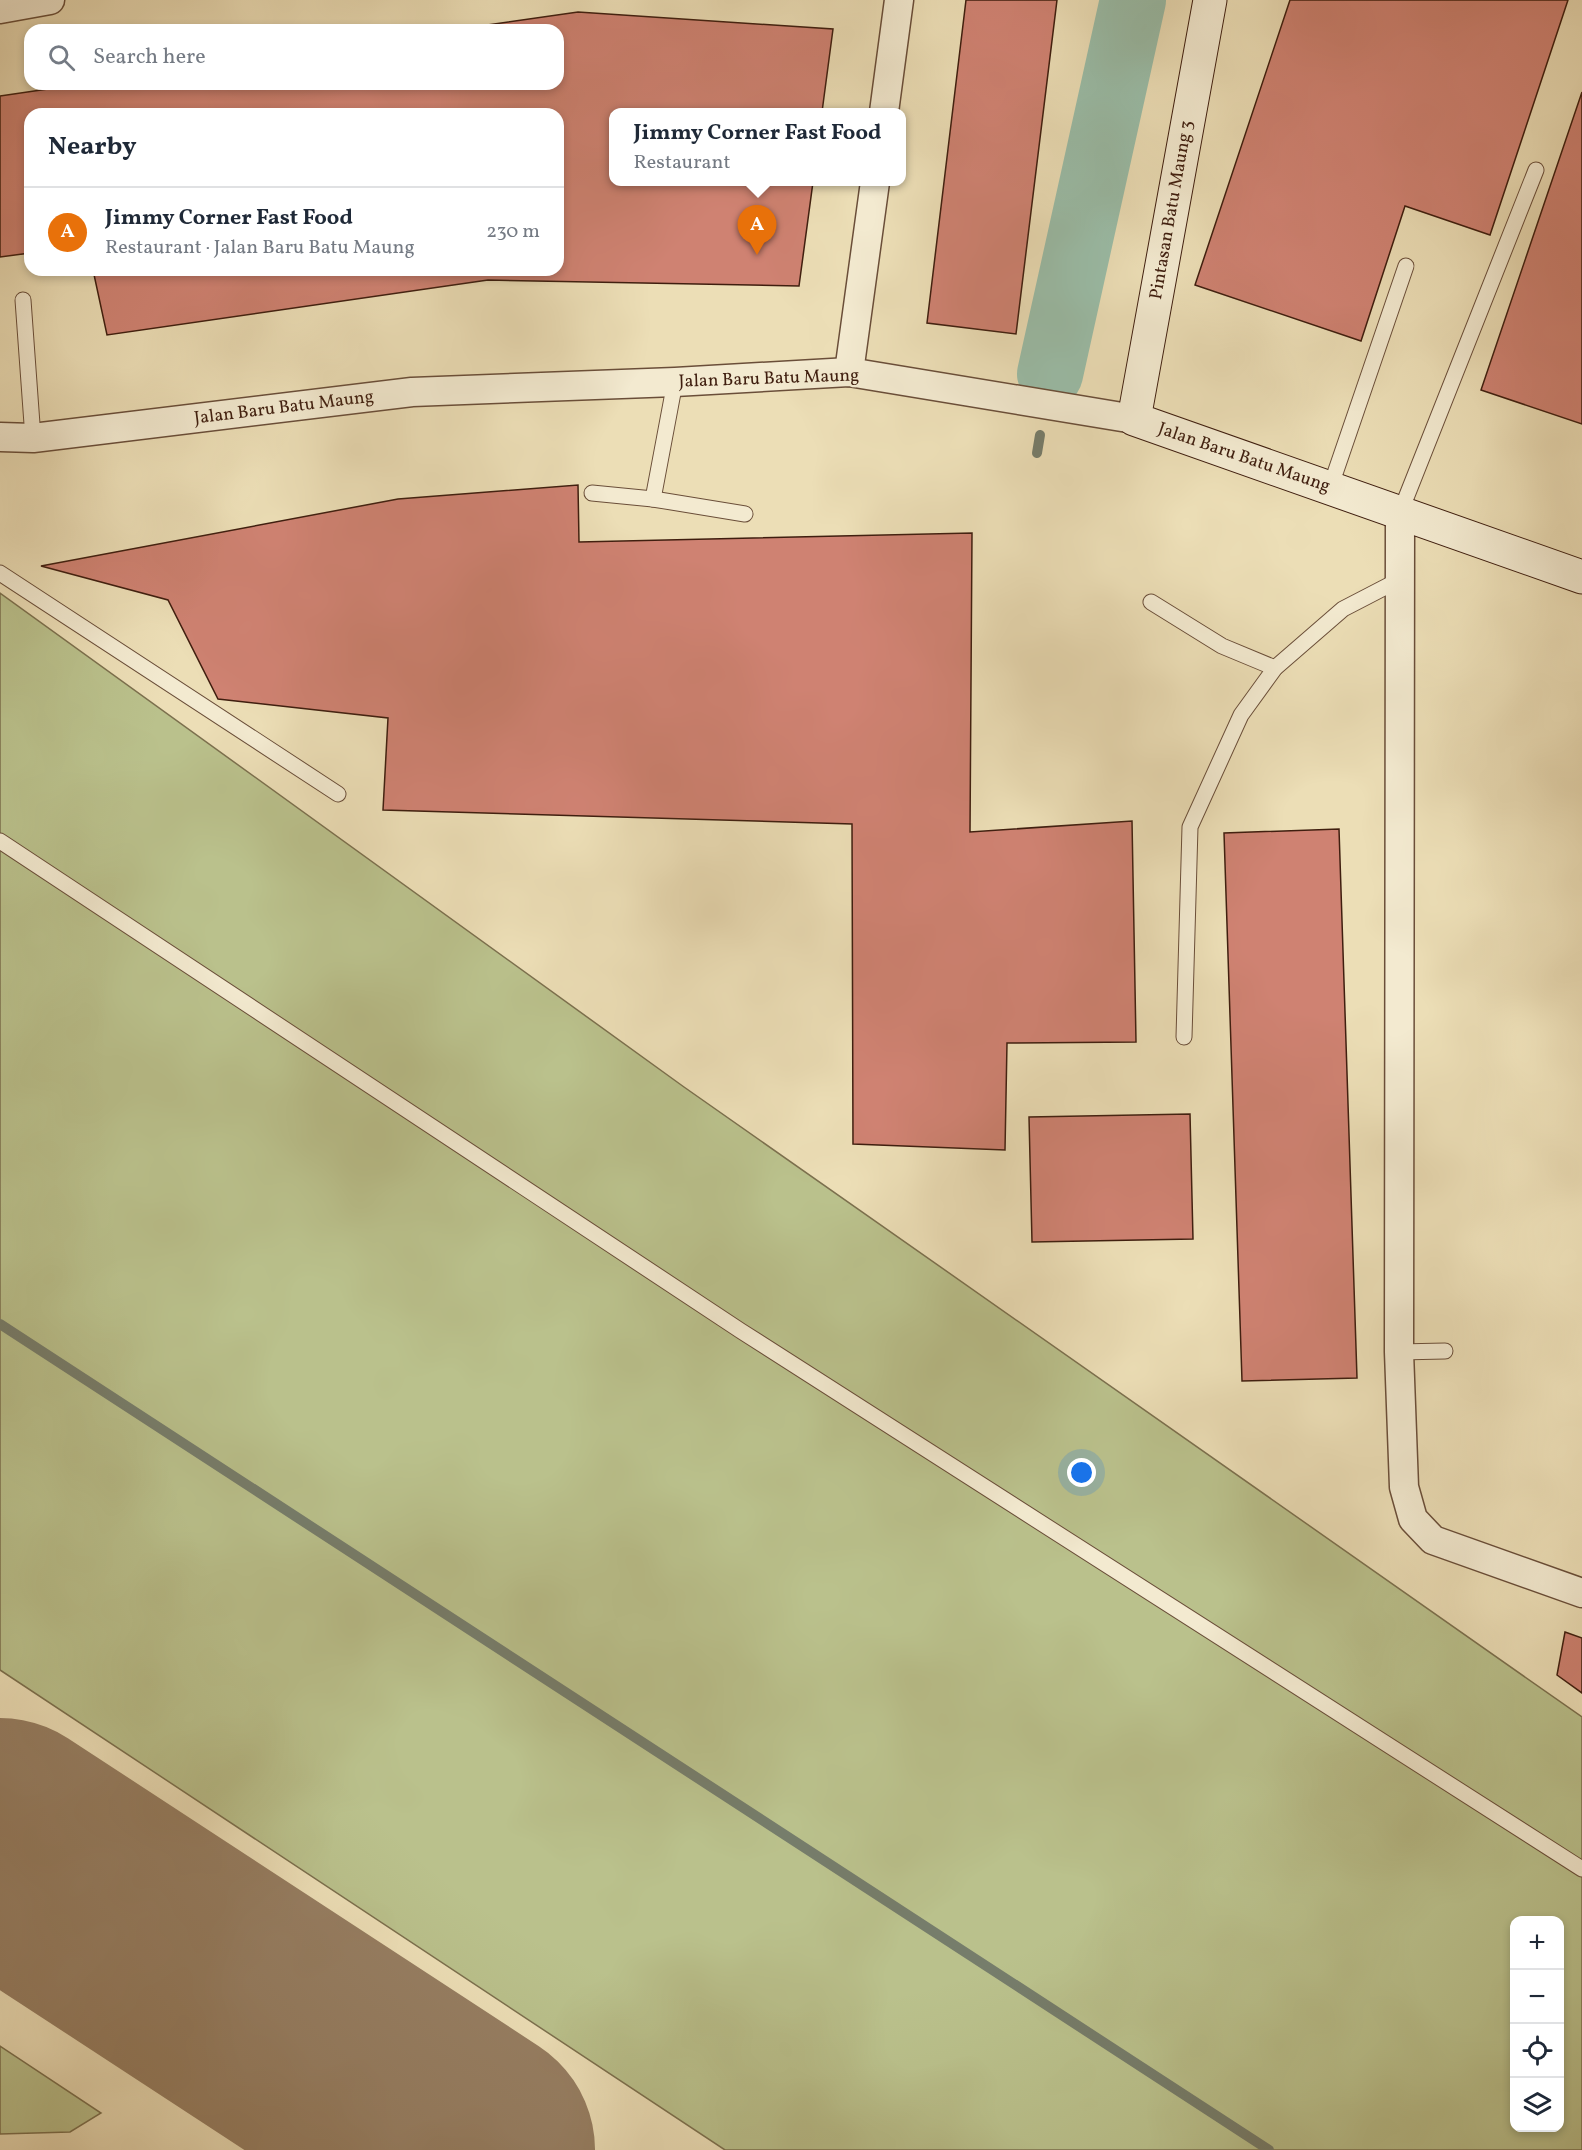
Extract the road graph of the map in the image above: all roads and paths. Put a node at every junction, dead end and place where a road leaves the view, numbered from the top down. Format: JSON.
{"nodes":[{"id":1,"x":50,"y":0,"type":"edge"},
{"id":2,"x":899,"y":0,"type":"edge"},
{"id":3,"x":1210,"y":0,"type":"edge"},
{"id":4,"x":0,"y":9,"type":"edge"},
{"id":5,"x":885,"y":108,"type":"edge"},
{"id":6,"x":1536,"y":170,"type":"dead end"},
{"id":7,"x":874,"y":186,"type":"edge"},
{"id":8,"x":1406,"y":266,"type":"dead end"},
{"id":9,"x":23,"y":300,"type":"dead end"},
{"id":10,"x":849,"y":372,"type":"junction"},
{"id":11,"x":675,"y":382,"type":"junction"},
{"id":12,"x":1134,"y":419,"type":"junction"},
{"id":13,"x":0,"y":436,"type":"edge"},
{"id":14,"x":33,"y":438,"type":"junction"},
{"id":15,"x":1330,"y":488,"type":"junction"},
{"id":16,"x":592,"y":493,"type":"dead end"},
{"id":17,"x":653,"y":499,"type":"junction"},
{"id":18,"x":1400,"y":513,"type":"junction"},
{"id":19,"x":745,"y":514,"type":"dead end"},
{"id":20,"x":1581,"y":572,"type":"edge"},
{"id":21,"x":0,"y":573,"type":"edge"},
{"id":22,"x":1399,"y":580,"type":"junction"},
{"id":23,"x":1151,"y":602,"type":"dead end"},
{"id":24,"x":1275,"y":668,"type":"junction"},
{"id":25,"x":338,"y":794,"type":"dead end"},
{"id":26,"x":0,"y":841,"type":"edge"},
{"id":27,"x":1184,"y":1037,"type":"dead end"},
{"id":28,"x":1445,"y":1351,"type":"dead end"},
{"id":29,"x":1399,"y":1352,"type":"junction"},
{"id":30,"x":1582,"y":1593,"type":"edge"},
{"id":31,"x":1582,"y":1869,"type":"edge"}],
"edges":[{"from":1,"to":4,"type":"street"},
{"from":2,"to":5,"type":"street"},
{"from":3,"to":12,"type":"street","name":"Pintasan Batu Maung 3"},
{"from":6,"to":18,"type":"lane"},
{"from":7,"to":10,"type":"street"},
{"from":8,"to":15,"type":"lane"},
{"from":9,"to":14,"type":"lane"},
{"from":10,"to":11,"type":"street","name":"Jalan Baru Batu Maung"},
{"from":10,"to":12,"type":"street","name":"Jalan Baru Batu Maung"},
{"from":11,"to":14,"type":"street","name":"Jalan Baru Batu Maung"},
{"from":11,"to":17,"type":"lane"},
{"from":12,"to":15,"type":"street","name":"Jalan Baru Batu Maung"},
{"from":13,"to":14,"type":"street","name":"Jalan Baru Batu Maung"},
{"from":15,"to":18,"type":"street","name":"Jalan Baru Batu Maung"},
{"from":16,"to":17,"type":"lane"},
{"from":17,"to":19,"type":"lane"},
{"from":18,"to":20,"type":"street","name":"Jalan Baru Batu Maung"},
{"from":18,"to":22,"type":"street"},
{"from":21,"to":25,"type":"lane"},
{"from":22,"to":24,"type":"lane"},
{"from":22,"to":29,"type":"street"},
{"from":23,"to":24,"type":"lane"},
{"from":24,"to":27,"type":"lane"},
{"from":26,"to":31,"type":"lane"},
{"from":28,"to":29,"type":"lane"},
{"from":29,"to":30,"type":"street"}]}
